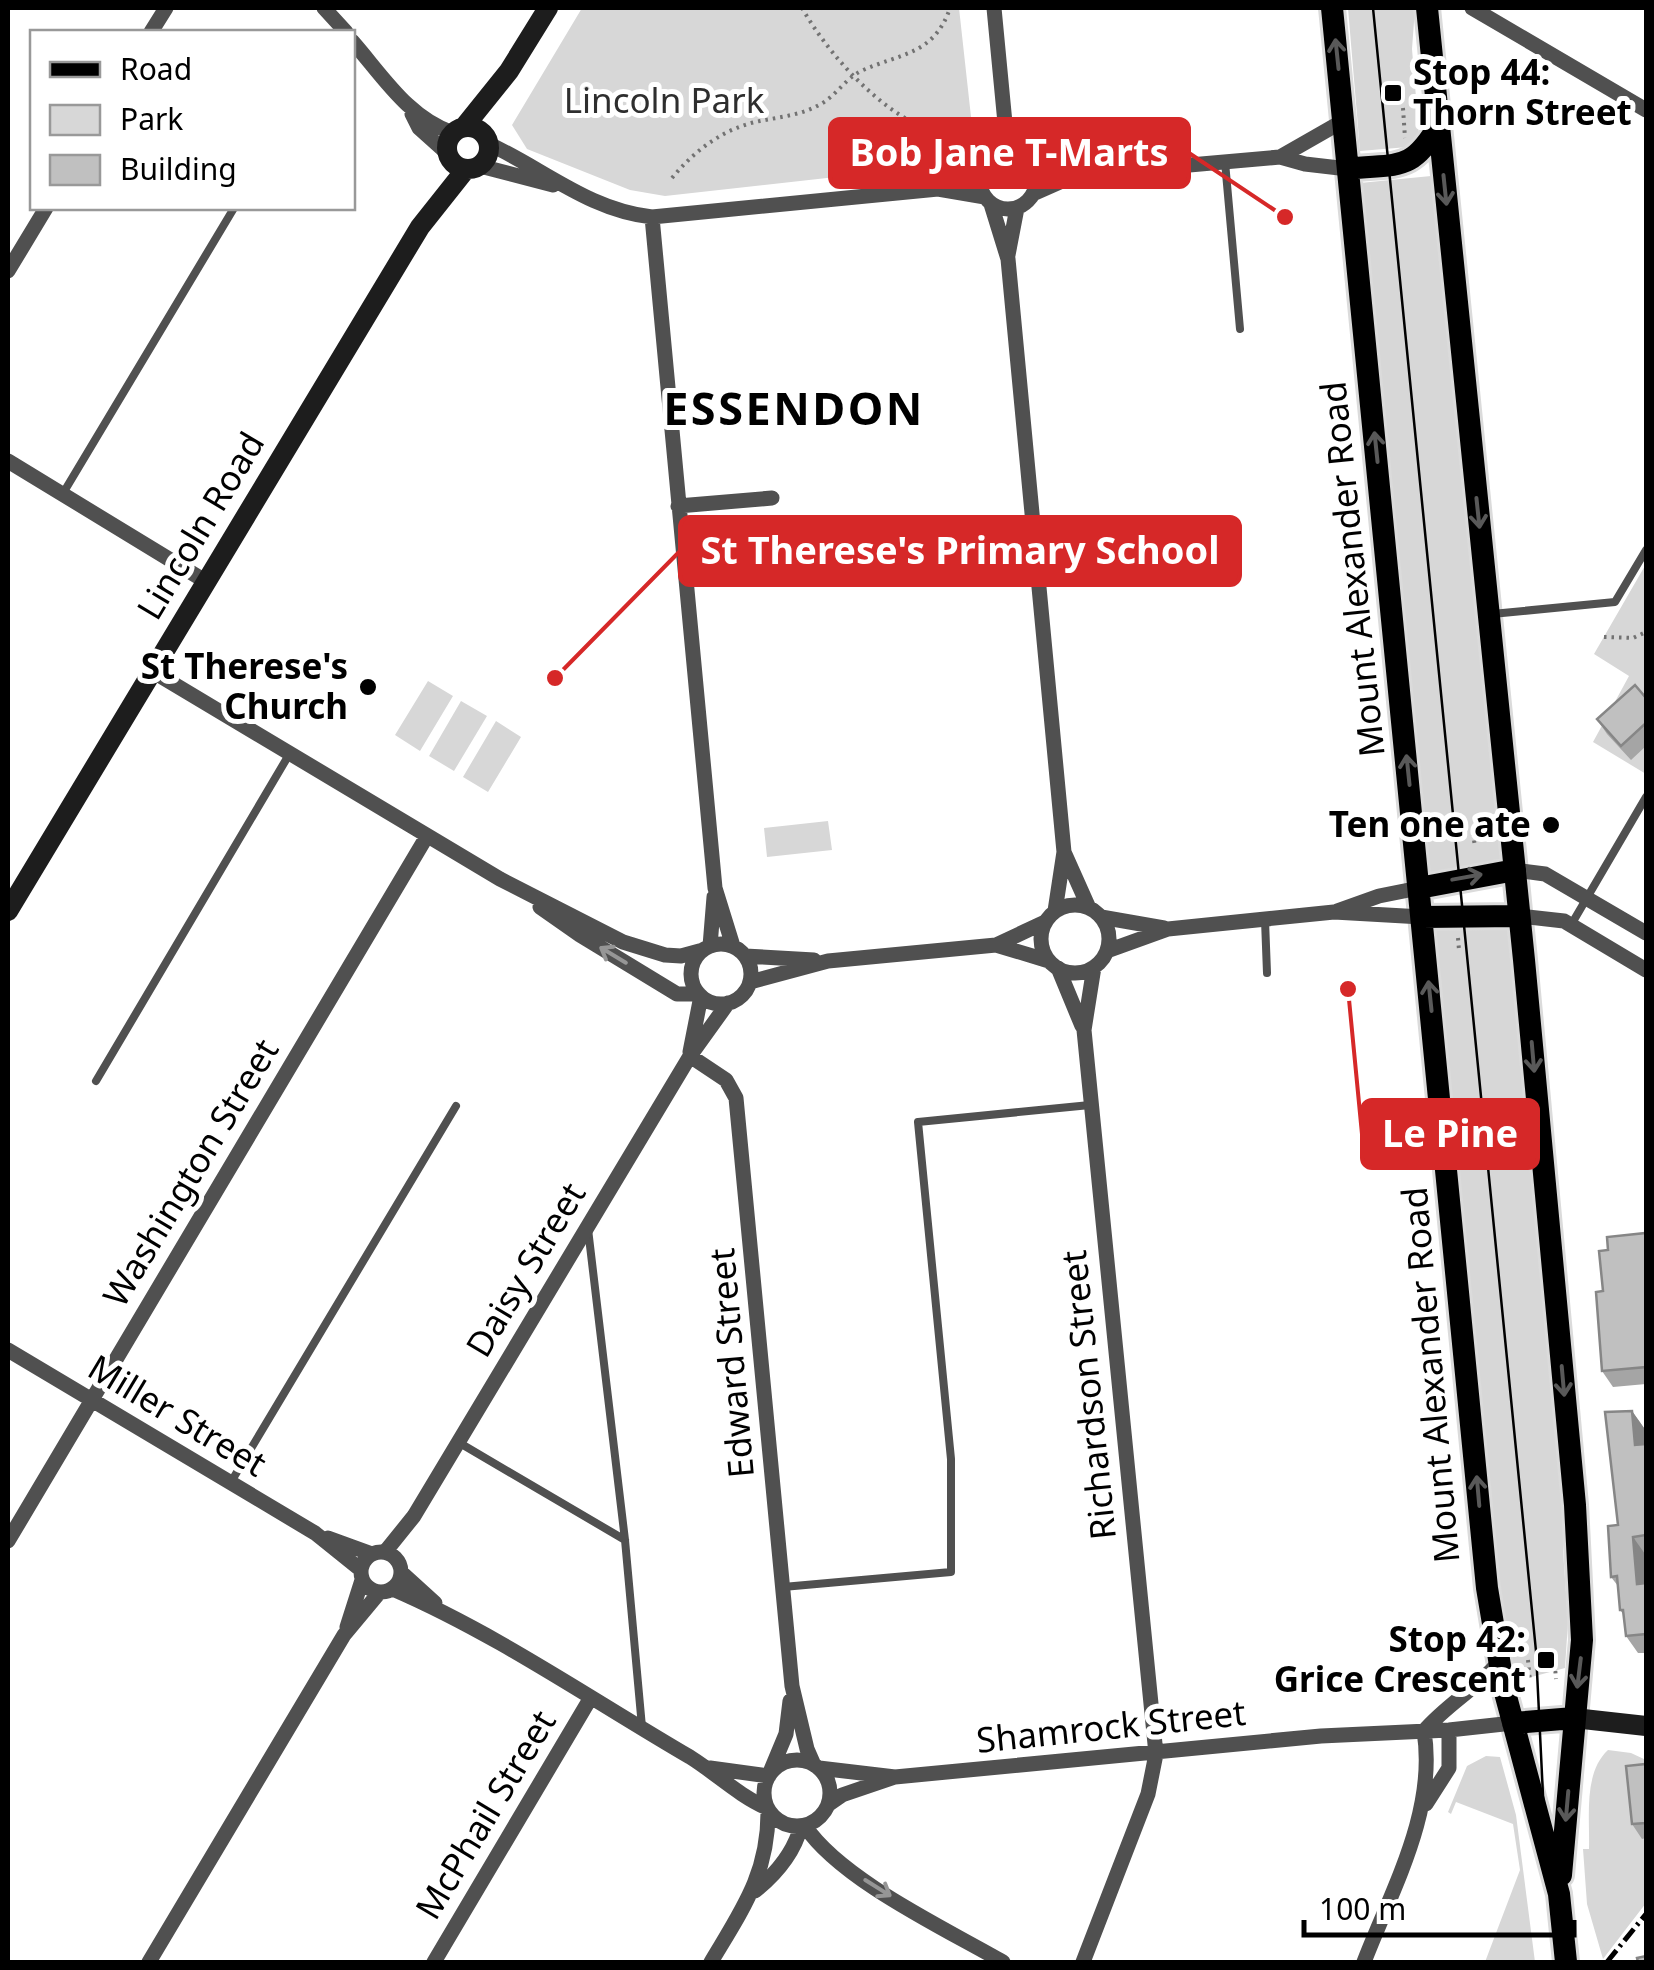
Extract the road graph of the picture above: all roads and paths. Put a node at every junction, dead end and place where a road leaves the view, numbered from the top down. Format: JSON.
{"nodes":[{"id":1,"x":166,"y":8,"type":"edge"},
{"id":2,"x":324,"y":8,"type":"edge"},
{"id":3,"x":548,"y":8,"type":"edge"},
{"id":4,"x":802,"y":8,"type":"edge"},
{"id":5,"x":950,"y":8,"type":"edge"},
{"id":6,"x":994,"y":8,"type":"edge"},
{"id":7,"x":1332,"y":8,"type":"edge"},
{"id":8,"x":1427,"y":8,"type":"edge"},
{"id":9,"x":1472,"y":8,"type":"edge"},
{"id":10,"x":152,"y":30,"type":"edge"},
{"id":11,"x":342,"y":30,"type":"edge"},
{"id":12,"x":355,"y":44,"type":"edge"},
{"id":13,"x":510,"y":70,"type":"junction"},
{"id":14,"x":854,"y":76,"type":"junction"},
{"id":15,"x":1646,"y":110,"type":"edge"},
{"id":16,"x":1343,"y":121,"type":"junction"},
{"id":17,"x":1005,"y":123,"type":"junction"},
{"id":18,"x":1438,"y":126,"type":"junction"},
{"id":19,"x":488,"y":142,"type":"junction"},
{"id":20,"x":460,"y":151,"type":"junction"},
{"id":21,"x":995,"y":156,"type":"junction"},
{"id":22,"x":1280,"y":157,"type":"junction"},
{"id":23,"x":1025,"y":160,"type":"junction"},
{"id":24,"x":1225,"y":162,"type":"junction"},
{"id":25,"x":1348,"y":169,"type":"junction"},
{"id":26,"x":982,"y":171,"type":"junction"},
{"id":27,"x":1076,"y":176,"type":"junction"},
{"id":28,"x":672,"y":178,"type":"dead end"},
{"id":29,"x":566,"y":189,"type":"junction"},
{"id":30,"x":938,"y":189,"type":"junction"},
{"id":31,"x":1033,"y":194,"type":"junction"},
{"id":32,"x":988,"y":200,"type":"junction"},
{"id":33,"x":1017,"y":208,"type":"junction"},
{"id":34,"x":45,"y":210,"type":"edge"},
{"id":35,"x":233,"y":210,"type":"edge"},
{"id":36,"x":652,"y":217,"type":"junction"},
{"id":37,"x":1008,"y":259,"type":"junction"},
{"id":38,"x":8,"y":271,"type":"edge"},
{"id":39,"x":1240,"y":329,"type":"dead end"},
{"id":40,"x":8,"y":462,"type":"edge"},
{"id":41,"x":62,"y":495,"type":"junction"},
{"id":42,"x":772,"y":498,"type":"dead end"},
{"id":43,"x":678,"y":506,"type":"junction"},
{"id":44,"x":1646,"y":550,"type":"edge"},
{"id":45,"x":205,"y":581,"type":"junction"},
{"id":46,"x":1488,"y":614,"type":"junction"},
{"id":47,"x":1646,"y":632,"type":"edge"},
{"id":48,"x":1604,"y":637,"type":"dead end"},
{"id":49,"x":152,"y":671,"type":"junction"},
{"id":50,"x":290,"y":754,"type":"junction"},
{"id":51,"x":1646,"y":796,"type":"edge"},
{"id":52,"x":1473,"y":833,"type":"dead end"},
{"id":53,"x":427,"y":836,"type":"junction"},
{"id":54,"x":1475,"y":847,"type":"dead end"},
{"id":55,"x":1064,"y":852,"type":"junction"},
{"id":56,"x":1515,"y":870,"type":"junction"},
{"id":57,"x":500,"y":879,"type":"junction"},
{"id":58,"x":715,"y":888,"type":"junction"},
{"id":59,"x":1419,"y":888,"type":"junction"},
{"id":60,"x":1586,"y":897,"type":"junction"},
{"id":61,"x":8,"y":911,"type":"edge"},
{"id":62,"x":1095,"y":912,"type":"junction"},
{"id":63,"x":1334,"y":912,"type":"junction"},
{"id":64,"x":1050,"y":916,"type":"junction"},
{"id":65,"x":1519,"y":916,"type":"junction"},
{"id":66,"x":1422,"y":917,"type":"junction"},
{"id":67,"x":1265,"y":920,"type":"junction"},
{"id":68,"x":1571,"y":925,"type":"junction"},
{"id":69,"x":1168,"y":929,"type":"junction"},
{"id":70,"x":1646,"y":933,"type":"edge"},
{"id":71,"x":1458,"y":934,"type":"dead end"},
{"id":72,"x":996,"y":945,"type":"junction"},
{"id":73,"x":706,"y":948,"type":"junction"},
{"id":74,"x":1459,"y":950,"type":"dead end"},
{"id":75,"x":739,"y":951,"type":"junction"},
{"id":76,"x":1106,"y":951,"type":"junction"},
{"id":77,"x":828,"y":961,"type":"junction"},
{"id":78,"x":1054,"y":965,"type":"junction"},
{"id":79,"x":1094,"y":967,"type":"junction"},
{"id":80,"x":1646,"y":970,"type":"edge"},
{"id":81,"x":1267,"y":973,"type":"dead end"},
{"id":82,"x":750,"y":982,"type":"junction"},
{"id":83,"x":700,"y":995,"type":"junction"},
{"id":84,"x":728,"y":1003,"type":"junction"},
{"id":85,"x":1084,"y":1030,"type":"junction"},
{"id":86,"x":690,"y":1056,"type":"junction"},
{"id":87,"x":96,"y":1081,"type":"dead end"},
{"id":88,"x":1090,"y":1105,"type":"junction"},
{"id":89,"x":456,"y":1106,"type":"dead end"},
{"id":90,"x":588,"y":1224,"type":"junction"},
{"id":91,"x":8,"y":1350,"type":"edge"},
{"id":92,"x":91,"y":1400,"type":"junction"},
{"id":93,"x":458,"y":1442,"type":"junction"},
{"id":94,"x":231,"y":1482,"type":"junction"},
{"id":95,"x":315,"y":1533,"type":"junction"},
{"id":96,"x":626,"y":1540,"type":"junction"},
{"id":97,"x":8,"y":1541,"type":"edge"},
{"id":98,"x":389,"y":1560,"type":"junction"},
{"id":99,"x":362,"y":1575,"type":"junction"},
{"id":100,"x":783,"y":1588,"type":"junction"},
{"id":101,"x":386,"y":1591,"type":"junction"},
{"id":102,"x":446,"y":1612,"type":"junction"},
{"id":103,"x":344,"y":1635,"type":"junction"},
{"id":104,"x":1554,"y":1656,"type":"dead end"},
{"id":105,"x":1528,"y":1660,"type":"dead end"},
{"id":106,"x":1498,"y":1663,"type":"junction"},
{"id":107,"x":1556,"y":1678,"type":"dead end"},
{"id":108,"x":1530,"y":1681,"type":"dead end"},
{"id":109,"x":792,"y":1686,"type":"junction"},
{"id":110,"x":590,"y":1699,"type":"junction"},
{"id":111,"x":1574,"y":1718,"type":"junction"},
{"id":112,"x":1512,"y":1722,"type":"junction"},
{"id":113,"x":1646,"y":1726,"type":"edge"},
{"id":114,"x":642,"y":1729,"type":"junction"},
{"id":115,"x":1448,"y":1730,"type":"junction"},
{"id":116,"x":1424,"y":1731,"type":"junction"},
{"id":117,"x":1156,"y":1754,"type":"junction"},
{"id":118,"x":817,"y":1766,"type":"junction"},
{"id":119,"x":706,"y":1767,"type":"junction"},
{"id":120,"x":769,"y":1775,"type":"junction"},
{"id":121,"x":894,"y":1778,"type":"junction"},
{"id":122,"x":829,"y":1804,"type":"junction"},
{"id":123,"x":768,"y":1808,"type":"junction"},
{"id":124,"x":1422,"y":1811,"type":"junction"},
{"id":125,"x":803,"y":1826,"type":"junction"},
{"id":126,"x":752,"y":1894,"type":"junction"},
{"id":127,"x":1559,"y":1894,"type":"junction"},
{"id":128,"x":149,"y":1962,"type":"edge"},
{"id":129,"x":434,"y":1962,"type":"edge"},
{"id":130,"x":711,"y":1962,"type":"edge"},
{"id":131,"x":1003,"y":1962,"type":"edge"},
{"id":132,"x":1083,"y":1962,"type":"edge"},
{"id":133,"x":1364,"y":1962,"type":"edge"},
{"id":134,"x":1566,"y":1962,"type":"edge"}],
"edges":[{"from":1,"to":10,"type":"street"},
{"from":2,"to":11,"type":"street"},
{"from":3,"to":13,"type":"main road","name":"Lincoln Road"},
{"from":4,"to":14,"type":"path"},
{"from":5,"to":14,"type":"path"},
{"from":6,"to":17,"type":"street"},
{"from":16,"to":7,"type":"main road","name":"Mount Alexander Road","one_way":true},
{"from":8,"to":18,"type":"main road","name":"Mount Alexander Road"},
{"from":9,"to":15,"type":"street"},
{"from":12,"to":20,"type":"street"},
{"from":13,"to":19,"type":"main road","name":"Lincoln Road"},
{"from":13,"to":20,"type":"main road","name":"Lincoln Road"},
{"from":14,"to":17,"type":"path"},
{"from":14,"to":28,"type":"path"},
{"from":16,"to":22,"type":"street"},
{"from":16,"to":25,"type":"main road","name":"Mount Alexander Road"},
{"from":17,"to":21,"type":"street"},
{"from":17,"to":23,"type":"street"},
{"from":18,"to":25,"type":"main road"},
{"from":18,"to":46,"type":"main road","name":"Mount Alexander Road","one_way":true},
{"from":19,"to":20,"type":"main road","name":"Lincoln Road"},
{"from":19,"to":20,"type":"main road"},
{"from":19,"to":29,"type":"street"},
{"from":20,"to":29,"type":"street"},
{"from":20,"to":45,"type":"main road","name":"Lincoln Road"},
{"from":21,"to":23,"type":"street"},
{"from":21,"to":26,"type":"street"},
{"from":22,"to":24,"type":"street"},
{"from":22,"to":25,"type":"street"},
{"from":23,"to":27,"type":"street"},
{"from":23,"to":31,"type":"street"},
{"from":24,"to":27,"type":"street"},
{"from":24,"to":39,"type":"lane"},
{"from":59,"to":25,"type":"main road","name":"Mount Alexander Road","one_way":true},
{"from":26,"to":30,"type":"street"},
{"from":26,"to":32,"type":"street"},
{"from":27,"to":31,"type":"street"},
{"from":29,"to":36,"type":"street"},
{"from":30,"to":32,"type":"street"},
{"from":30,"to":36,"type":"street"},
{"from":31,"to":33,"type":"street"},
{"from":32,"to":33,"type":"street"},
{"from":32,"to":37,"type":"street"},
{"from":33,"to":37,"type":"street"},
{"from":34,"to":38,"type":"street"},
{"from":35,"to":41,"type":"lane"},
{"from":36,"to":43,"type":"street"},
{"from":37,"to":55,"type":"street"},
{"from":40,"to":41,"type":"street"},
{"from":41,"to":45,"type":"street"},
{"from":42,"to":43,"type":"street"},
{"from":43,"to":58,"type":"street"},
{"from":44,"to":46,"type":"lane"},
{"from":45,"to":49,"type":"main road","name":"Lincoln Road"},
{"from":46,"to":56,"type":"main road","name":"Mount Alexander Road"},
{"from":47,"to":48,"type":"path"},
{"from":49,"to":50,"type":"street"},
{"from":49,"to":61,"type":"main road","name":"Lincoln Road"},
{"from":50,"to":53,"type":"street"},
{"from":50,"to":87,"type":"lane"},
{"from":51,"to":60,"type":"lane"},
{"from":52,"to":54,"type":"path"},
{"from":53,"to":57,"type":"street"},
{"from":53,"to":92,"type":"street","name":"Washington Street"},
{"from":55,"to":62,"type":"street"},
{"from":55,"to":64,"type":"street"},
{"from":59,"to":56,"type":"main road","one_way":true},
{"from":56,"to":60,"type":"street"},
{"from":56,"to":65,"type":"main road","name":"Mount Alexander Road"},
{"from":57,"to":73,"type":"street"},
{"from":83,"to":57,"type":"street","one_way":true},
{"from":58,"to":73,"type":"street"},
{"from":58,"to":75,"type":"street"},
{"from":59,"to":63,"type":"street"},
{"from":59,"to":66,"type":"main road","name":"Mount Alexander Road"},
{"from":60,"to":68,"type":"lane"},
{"from":60,"to":70,"type":"street"},
{"from":62,"to":64,"type":"street"},
{"from":62,"to":69,"type":"street"},
{"from":62,"to":76,"type":"street"},
{"from":63,"to":66,"type":"street"},
{"from":63,"to":67,"type":"street"},
{"from":64,"to":72,"type":"street"},
{"from":64,"to":78,"type":"street"},
{"from":65,"to":66,"type":"main road"},
{"from":65,"to":68,"type":"street"},
{"from":65,"to":111,"type":"main road","name":"Mount Alexander Road","one_way":true},
{"from":106,"to":66,"type":"main road","name":"Mount Alexander Road","one_way":true},
{"from":67,"to":69,"type":"street"},
{"from":67,"to":81,"type":"lane"},
{"from":68,"to":80,"type":"street"},
{"from":69,"to":76,"type":"street"},
{"from":71,"to":74,"type":"path"},
{"from":72,"to":77,"type":"street"},
{"from":72,"to":78,"type":"street"},
{"from":73,"to":75,"type":"street"},
{"from":73,"to":83,"type":"street"},
{"from":75,"to":77,"type":"street"},
{"from":75,"to":82,"type":"street"},
{"from":76,"to":79,"type":"street"},
{"from":77,"to":82,"type":"street"},
{"from":78,"to":79,"type":"street"},
{"from":78,"to":85,"type":"street","name":"Richardson Street"},
{"from":79,"to":85,"type":"street","name":"Richardson Street"},
{"from":82,"to":84,"type":"street"},
{"from":83,"to":84,"type":"street"},
{"from":83,"to":86,"type":"street","name":"Daisy Street"},
{"from":84,"to":86,"type":"street","name":"Daisy Street"},
{"from":85,"to":88,"type":"street","name":"Richardson Street"},
{"from":86,"to":90,"type":"street","name":"Daisy Street"},
{"from":86,"to":100,"type":"street","name":"Edward Street"},
{"from":88,"to":100,"type":"lane"},
{"from":88,"to":117,"type":"street","name":"Richardson Street"},
{"from":89,"to":94,"type":"lane"},
{"from":90,"to":93,"type":"street","name":"Daisy Street"},
{"from":90,"to":96,"type":"lane"},
{"from":91,"to":92,"type":"street","name":"Miller Street"},
{"from":92,"to":94,"type":"street","name":"Miller Street"},
{"from":92,"to":97,"type":"street","name":"Washington Street"},
{"from":93,"to":96,"type":"lane"},
{"from":93,"to":98,"type":"street","name":"Daisy Street"},
{"from":94,"to":95,"type":"street","name":"Miller Street"},
{"from":95,"to":98,"type":"street","name":"Miller Street"},
{"from":95,"to":99,"type":"street","name":"Miller Street"},
{"from":96,"to":114,"type":"lane"},
{"from":98,"to":99,"type":"street"},
{"from":98,"to":101,"type":"street"},
{"from":98,"to":102,"type":"street","name":"Miller Street"},
{"from":99,"to":101,"type":"street","name":"Miller Street"},
{"from":99,"to":103,"type":"street"},
{"from":100,"to":109,"type":"street","name":"Edward Street"},
{"from":101,"to":102,"type":"street","name":"Miller Street"},
{"from":101,"to":103,"type":"street"},
{"from":102,"to":110,"type":"street","name":"Miller Street"},
{"from":103,"to":128,"type":"street"},
{"from":104,"to":107,"type":"path"},
{"from":105,"to":108,"type":"path"},
{"from":106,"to":112,"type":"main road","name":"Mount Alexander Road"},
{"from":106,"to":116,"type":"street"},
{"from":109,"to":118,"type":"street","name":"Edward Street"},
{"from":109,"to":120,"type":"street","name":"Edward Street"},
{"from":110,"to":114,"type":"street","name":"Miller Street"},
{"from":110,"to":129,"type":"street","name":"McPhail Street"},
{"from":111,"to":112,"type":"main road"},
{"from":111,"to":113,"type":"main road"},
{"from":111,"to":127,"type":"main road","name":"Mount Alexander Road","one_way":true},
{"from":112,"to":115,"type":"street","name":"Shamrock Street"},
{"from":112,"to":127,"type":"main road","name":"Mount Alexander Road"},
{"from":114,"to":119,"type":"street","name":"Miller Street"},
{"from":115,"to":116,"type":"street","name":"Shamrock Street"},
{"from":115,"to":124,"type":"street"},
{"from":116,"to":117,"type":"street","name":"Shamrock Street"},
{"from":116,"to":124,"type":"street"},
{"from":117,"to":121,"type":"street","name":"Shamrock Street"},
{"from":117,"to":132,"type":"street","name":"Richardson Street"},
{"from":118,"to":120,"type":"street"},
{"from":118,"to":121,"type":"street","name":"Shamrock Street"},
{"from":118,"to":122,"type":"street"},
{"from":119,"to":120,"type":"street","name":"Miller Street"},
{"from":119,"to":123,"type":"street","name":"Miller Street"},
{"from":120,"to":123,"type":"street"},
{"from":121,"to":122,"type":"street","name":"Shamrock Street"},
{"from":122,"to":125,"type":"street"},
{"from":123,"to":125,"type":"street"},
{"from":123,"to":126,"type":"street"},
{"from":124,"to":133,"type":"street"},
{"from":125,"to":126,"type":"street"},
{"from":125,"to":131,"type":"street","one_way":true},
{"from":126,"to":130,"type":"street"},
{"from":127,"to":134,"type":"main road","name":"Mount Alexander Road"}]}
